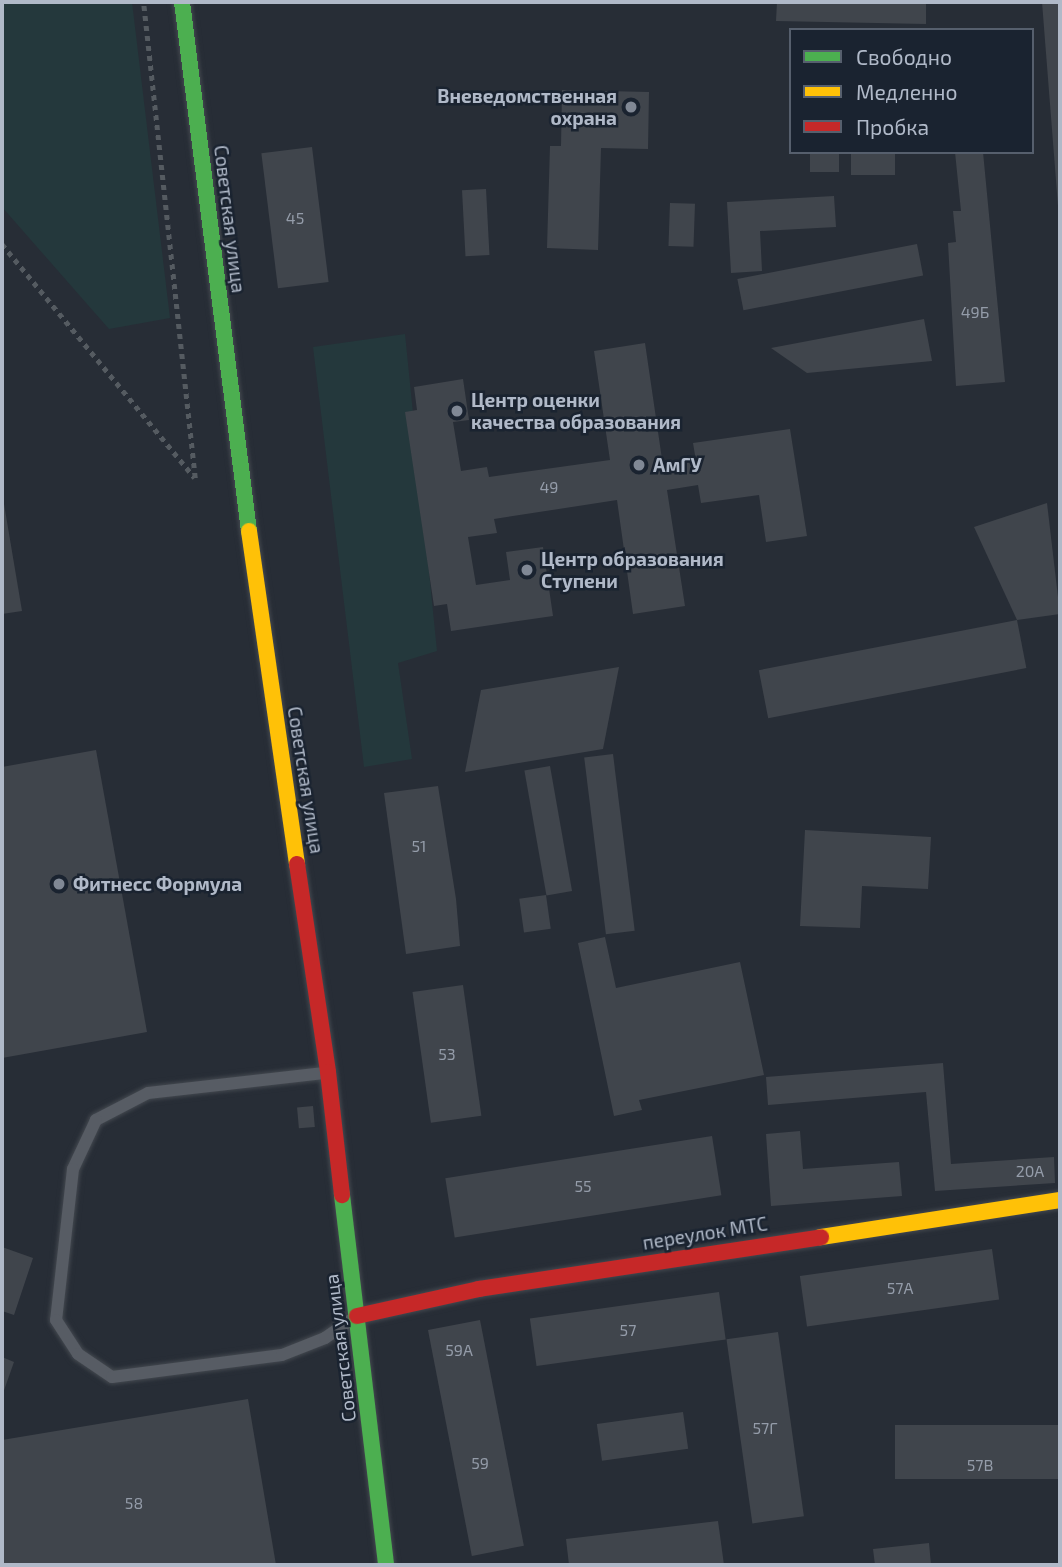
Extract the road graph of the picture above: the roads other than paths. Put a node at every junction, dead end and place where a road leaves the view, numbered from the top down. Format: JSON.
{"nodes":[{"id":1,"x":182,"y":2,"type":"edge"},
{"id":2,"x":328,"y":1072,"type":"junction"},
{"id":3,"x":1060,"y":1200,"type":"edge"},
{"id":4,"x":357,"y":1316,"type":"junction"},
{"id":5,"x":386,"y":1565,"type":"edge"}],
"edges":[{"from":1,"to":2,"type":"main road","name":"Советская улица"},
{"from":2,"to":4,"type":"main road","name":"Советская улица"},
{"from":2,"to":4,"type":"lane"},
{"from":3,"to":4,"type":"main road","name":"переулок МТС"},
{"from":4,"to":5,"type":"main road","name":"Советская улица"}]}
